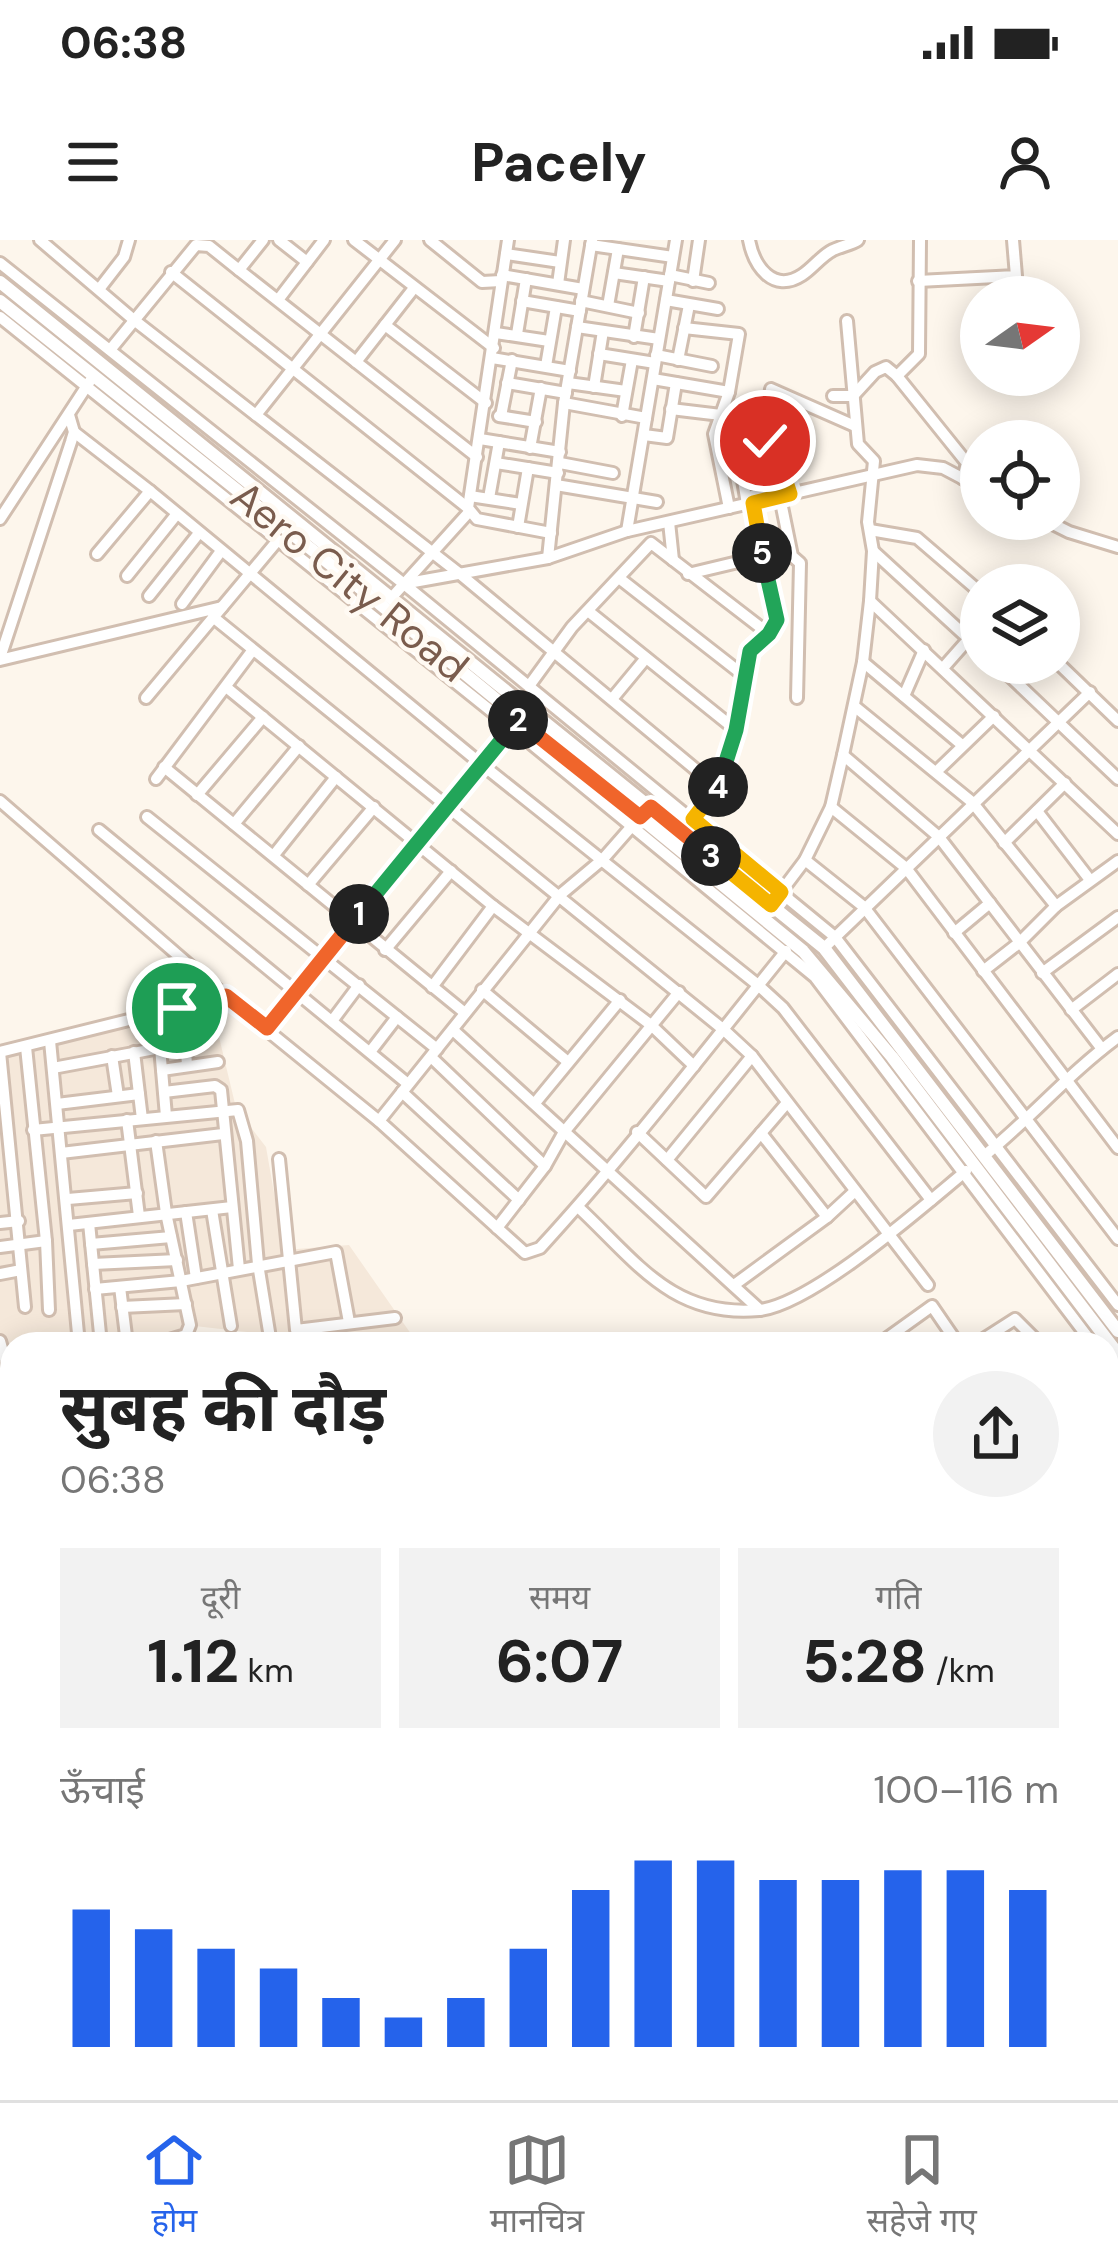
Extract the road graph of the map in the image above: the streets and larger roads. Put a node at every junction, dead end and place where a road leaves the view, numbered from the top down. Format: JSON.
{"nodes":[{"id":1,"x":40,"y":240,"type":"edge"},
{"id":2,"x":129,"y":240,"type":"edge"},
{"id":3,"x":263,"y":240,"type":"edge"},
{"id":4,"x":279,"y":240,"type":"edge"},
{"id":5,"x":324,"y":240,"type":"edge"},
{"id":6,"x":354,"y":240,"type":"edge"},
{"id":7,"x":395,"y":240,"type":"edge"},
{"id":8,"x":430,"y":240,"type":"edge"},
{"id":9,"x":531,"y":240,"type":"edge"},
{"id":10,"x":564,"y":240,"type":"edge"},
{"id":11,"x":676,"y":240,"type":"edge"},
{"id":12,"x":700,"y":240,"type":"edge"},
{"id":13,"x":749,"y":240,"type":"edge"},
{"id":14,"x":858,"y":240,"type":"edge"},
{"id":15,"x":920,"y":240,"type":"edge"},
{"id":16,"x":1013,"y":240,"type":"edge"},
{"id":17,"x":591,"y":242,"type":"edge"},
{"id":18,"x":507,"y":247,"type":"edge"},
{"id":19,"x":650,"y":247,"type":"edge"},
{"id":20,"x":618,"y":249,"type":"junction"},
{"id":21,"x":528,"y":256,"type":"junction"},
{"id":22,"x":673,"y":256,"type":"junction"},
{"id":23,"x":379,"y":260,"type":"junction"},
{"id":24,"x":307,"y":262,"type":"junction"},
{"id":25,"x":560,"y":262,"type":"junction"},
{"id":26,"x":0,"y":263,"type":"edge"},
{"id":27,"x":239,"y":270,"type":"junction"},
{"id":28,"x":171,"y":272,"type":"junction"},
{"id":29,"x":614,"y":272,"type":"junction"},
{"id":30,"x":502,"y":278,"type":"junction"},
{"id":31,"x":644,"y":278,"type":"junction"},
{"id":32,"x":669,"y":278,"type":"junction"},
{"id":33,"x":526,"y":279,"type":"junction"},
{"id":34,"x":693,"y":280,"type":"junction"},
{"id":35,"x":918,"y":281,"type":"junction"},
{"id":36,"x":0,"y":282,"type":"edge"},
{"id":37,"x":558,"y":284,"type":"junction"},
{"id":38,"x":709,"y":284,"type":"dead end"},
{"id":39,"x":100,"y":288,"type":"junction"},
{"id":40,"x":414,"y":288,"type":"junction"},
{"id":41,"x":278,"y":300,"type":"junction"},
{"id":42,"x":581,"y":300,"type":"junction"},
{"id":43,"x":666,"y":300,"type":"junction"},
{"id":44,"x":523,"y":301,"type":"junction"},
{"id":45,"x":689,"y":305,"type":"junction"},
{"id":46,"x":608,"y":306,"type":"junction"},
{"id":47,"x":556,"y":307,"type":"junction"},
{"id":48,"x":718,"y":309,"type":"dead end"},
{"id":49,"x":2,"y":312,"type":"edge"},
{"id":50,"x":639,"y":313,"type":"junction"},
{"id":51,"x":134,"y":320,"type":"junction"},
{"id":52,"x":847,"y":321,"type":"dead end"},
{"id":53,"x":385,"y":325,"type":"junction"},
{"id":54,"x":577,"y":327,"type":"junction"},
{"id":55,"x":684,"y":328,"type":"junction"},
{"id":56,"x":320,"y":332,"type":"junction"},
{"id":57,"x":603,"y":332,"type":"junction"},
{"id":58,"x":496,"y":333,"type":"junction"},
{"id":59,"x":517,"y":334,"type":"junction"},
{"id":60,"x":634,"y":337,"type":"junction"},
{"id":61,"x":659,"y":339,"type":"junction"},
{"id":62,"x":549,"y":341,"type":"junction"},
{"id":63,"x":110,"y":350,"type":"junction"},
{"id":64,"x":493,"y":353,"type":"junction"},
{"id":65,"x":599,"y":354,"type":"junction"},
{"id":66,"x":656,"y":359,"type":"junction"},
{"id":67,"x":512,"y":360,"type":"junction"},
{"id":68,"x":632,"y":360,"type":"junction"},
{"id":69,"x":678,"y":360,"type":"junction"},
{"id":70,"x":356,"y":362,"type":"junction"},
{"id":71,"x":546,"y":366,"type":"junction"},
{"id":72,"x":712,"y":366,"type":"dead end"},
{"id":73,"x":290,"y":369,"type":"junction"},
{"id":74,"x":897,"y":376,"type":"junction"},
{"id":75,"x":652,"y":379,"type":"junction"},
{"id":76,"x":90,"y":381,"type":"junction"},
{"id":77,"x":507,"y":383,"type":"junction"},
{"id":78,"x":676,"y":383,"type":"junction"},
{"id":79,"x":567,"y":387,"type":"junction"},
{"id":80,"x":594,"y":387,"type":"junction"},
{"id":81,"x":541,"y":388,"type":"junction"},
{"id":82,"x":626,"y":392,"type":"junction"},
{"id":83,"x":729,"y":392,"type":"junction"},
{"id":84,"x":833,"y":396,"type":"dead end"},
{"id":85,"x":853,"y":396,"type":"junction"},
{"id":86,"x":484,"y":409,"type":"junction"},
{"id":87,"x":671,"y":410,"type":"junction"},
{"id":88,"x":69,"y":415,"type":"junction"},
{"id":89,"x":256,"y":415,"type":"junction"},
{"id":90,"x":721,"y":415,"type":"junction"},
{"id":91,"x":501,"y":416,"type":"junction"},
{"id":92,"x":622,"y":416,"type":"junction"},
{"id":93,"x":646,"y":418,"type":"junction"},
{"id":94,"x":536,"y":422,"type":"junction"},
{"id":95,"x":855,"y":426,"type":"junction"},
{"id":96,"x":74,"y":432,"type":"junction"},
{"id":97,"x":644,"y":435,"type":"junction"},
{"id":98,"x":480,"y":439,"type":"junction"},
{"id":99,"x":499,"y":442,"type":"junction"},
{"id":100,"x":736,"y":446,"type":"dead end"},
{"id":101,"x":530,"y":448,"type":"junction"},
{"id":102,"x":960,"y":455,"type":"edge"},
{"id":103,"x":477,"y":457,"type":"junction"},
{"id":104,"x":496,"y":463,"type":"junction"},
{"id":105,"x":528,"y":468,"type":"junction"},
{"id":106,"x":558,"y":468,"type":"junction"},
{"id":107,"x":613,"y":473,"type":"dead end"},
{"id":108,"x":873,"y":473,"type":"junction"},
{"id":109,"x":960,"y":477,"type":"edge"},
{"id":110,"x":150,"y":491,"type":"junction"},
{"id":111,"x":785,"y":495,"type":"junction"},
{"id":112,"x":489,"y":498,"type":"junction"},
{"id":113,"x":630,"y":500,"type":"junction"},
{"id":114,"x":657,"y":502,"type":"dead end"},
{"id":115,"x":750,"y":503,"type":"junction"},
{"id":116,"x":521,"y":504,"type":"junction"},
{"id":117,"x":469,"y":506,"type":"junction"},
{"id":118,"x":729,"y":508,"type":"junction"},
{"id":119,"x":176,"y":515,"type":"junction"},
{"id":120,"x":0,"y":519,"type":"edge"},
{"id":121,"x":669,"y":522,"type":"junction"},
{"id":122,"x":518,"y":527,"type":"junction"},
{"id":123,"x":869,"y":530,"type":"junction"},
{"id":124,"x":550,"y":532,"type":"junction"},
{"id":125,"x":627,"y":532,"type":"junction"},
{"id":126,"x":199,"y":533,"type":"junction"},
{"id":127,"x":1080,"y":535,"type":"edge"},
{"id":128,"x":278,"y":540,"type":"junction"},
{"id":129,"x":1118,"y":547,"type":"edge"},
{"id":130,"x":221,"y":551,"type":"junction"},
{"id":131,"x":873,"y":551,"type":"junction"},
{"id":132,"x":432,"y":552,"type":"junction"},
{"id":133,"x":97,"y":554,"type":"dead end"},
{"id":134,"x":763,"y":556,"type":"junction"},
{"id":135,"x":548,"y":558,"type":"junction"},
{"id":136,"x":673,"y":562,"type":"junction"},
{"id":137,"x":460,"y":574,"type":"junction"},
{"id":138,"x":688,"y":574,"type":"junction"},
{"id":139,"x":250,"y":575,"type":"junction"},
{"id":140,"x":960,"y":575,"type":"edge"},
{"id":141,"x":127,"y":576,"type":"dead end"},
{"id":142,"x":619,"y":578,"type":"junction"},
{"id":143,"x":406,"y":584,"type":"junction"},
{"id":144,"x":149,"y":596,"type":"dead end"},
{"id":145,"x":393,"y":596,"type":"junction"},
{"id":146,"x":870,"y":601,"type":"junction"},
{"id":147,"x":182,"y":604,"type":"dead end"},
{"id":148,"x":588,"y":610,"type":"junction"},
{"id":149,"x":218,"y":612,"type":"junction"},
{"id":150,"x":960,"y":632,"type":"edge"},
{"id":151,"x":769,"y":634,"type":"junction"},
{"id":152,"x":960,"y":648,"type":"edge"},
{"id":153,"x":924,"y":650,"type":"junction"},
{"id":154,"x":252,"y":651,"type":"junction"},
{"id":155,"x":553,"y":654,"type":"junction"},
{"id":156,"x":646,"y":658,"type":"junction"},
{"id":157,"x":0,"y":659,"type":"edge"},
{"id":158,"x":863,"y":662,"type":"junction"},
{"id":159,"x":943,"y":668,"type":"junction"},
{"id":160,"x":747,"y":678,"type":"junction"},
{"id":161,"x":1080,"y":683,"type":"edge"},
{"id":162,"x":1020,"y":684,"type":"edge"},
{"id":163,"x":529,"y":686,"type":"junction"},
{"id":164,"x":226,"y":687,"type":"junction"},
{"id":165,"x":1090,"y":692,"type":"junction"},
{"id":166,"x":904,"y":697,"type":"junction"},
{"id":167,"x":146,"y":698,"type":"dead end"},
{"id":168,"x":796,"y":698,"type":"dead end"},
{"id":169,"x":612,"y":699,"type":"junction"},
{"id":170,"x":854,"y":706,"type":"junction"},
{"id":171,"x":994,"y":716,"type":"junction"},
{"id":172,"x":263,"y":717,"type":"junction"},
{"id":173,"x":1060,"y":720,"type":"junction"},
{"id":174,"x":1118,"y":721,"type":"edge"},
{"id":175,"x":516,"y":723,"type":"junction"},
{"id":176,"x":736,"y":730,"type":"junction"},
{"id":177,"x":962,"y":745,"type":"junction"},
{"id":178,"x":299,"y":746,"type":"junction"},
{"id":179,"x":1031,"y":749,"type":"junction"},
{"id":180,"x":843,"y":755,"type":"junction"},
{"id":181,"x":480,"y":764,"type":"junction"},
{"id":182,"x":164,"y":767,"type":"junction"},
{"id":183,"x":935,"y":772,"type":"junction"},
{"id":184,"x":336,"y":777,"type":"junction"},
{"id":185,"x":156,"y":779,"type":"dead end"},
{"id":186,"x":1118,"y":779,"type":"edge"},
{"id":187,"x":1065,"y":783,"type":"junction"},
{"id":188,"x":718,"y":788,"type":"junction"},
{"id":189,"x":197,"y":795,"type":"junction"},
{"id":190,"x":0,"y":801,"type":"edge"},
{"id":191,"x":972,"y":802,"type":"junction"},
{"id":192,"x":448,"y":804,"type":"junction"},
{"id":193,"x":374,"y":807,"type":"junction"},
{"id":194,"x":831,"y":807,"type":"junction"},
{"id":195,"x":1037,"y":811,"type":"junction"},
{"id":196,"x":1118,"y":814,"type":"edge"},
{"id":197,"x":641,"y":816,"type":"junction"},
{"id":198,"x":147,"y":818,"type":"dead end"},
{"id":199,"x":693,"y":819,"type":"junction"},
{"id":200,"x":234,"y":824,"type":"junction"},
{"id":201,"x":1113,"y":829,"type":"edge"},
{"id":202,"x":99,"y":830,"type":"dead end"},
{"id":203,"x":939,"y":837,"type":"junction"},
{"id":204,"x":1004,"y":843,"type":"junction"},
{"id":205,"x":417,"y":844,"type":"junction"},
{"id":206,"x":274,"y":855,"type":"junction"},
{"id":207,"x":603,"y":859,"type":"junction"},
{"id":208,"x":805,"y":860,"type":"junction"},
{"id":209,"x":1118,"y":861,"type":"edge"},
{"id":210,"x":905,"y":868,"type":"junction"},
{"id":211,"x":451,"y":871,"type":"junction"},
{"id":212,"x":1090,"y":880,"type":"junction"},
{"id":213,"x":308,"y":885,"type":"junction"},
{"id":214,"x":781,"y":892,"type":"junction"},
{"id":215,"x":560,"y":895,"type":"junction"},
{"id":216,"x":990,"y":903,"type":"junction"},
{"id":217,"x":771,"y":905,"type":"junction"},
{"id":218,"x":493,"y":906,"type":"junction"},
{"id":219,"x":1056,"y":906,"type":"junction"},
{"id":220,"x":864,"y":908,"type":"junction"},
{"id":221,"x":1118,"y":917,"type":"edge"},
{"id":222,"x":352,"y":922,"type":"junction"},
{"id":223,"x":954,"y":933,"type":"junction"},
{"id":224,"x":531,"y":934,"type":"junction"},
{"id":225,"x":835,"y":937,"type":"junction"},
{"id":226,"x":1019,"y":944,"type":"junction"},
{"id":227,"x":824,"y":948,"type":"junction"},
{"id":228,"x":385,"y":950,"type":"junction"},
{"id":229,"x":786,"y":951,"type":"junction"},
{"id":230,"x":324,"y":959,"type":"junction"},
{"id":231,"x":983,"y":971,"type":"junction"},
{"id":232,"x":1042,"y":973,"type":"junction"},
{"id":233,"x":1118,"y":974,"type":"edge"},
{"id":234,"x":758,"y":985,"type":"junction"},
{"id":235,"x":359,"y":986,"type":"junction"},
{"id":236,"x":432,"y":987,"type":"junction"},
{"id":237,"x":482,"y":990,"type":"junction"},
{"id":238,"x":679,"y":992,"type":"junction"},
{"id":239,"x":295,"y":993,"type":"junction"},
{"id":240,"x":226,"y":996,"type":"junction"},
{"id":241,"x":620,"y":1000,"type":"junction"},
{"id":242,"x":177,"y":1008,"type":"junction"},
{"id":243,"x":1071,"y":1010,"type":"junction"},
{"id":244,"x":158,"y":1013,"type":"junction"},
{"id":245,"x":465,"y":1013,"type":"junction"},
{"id":246,"x":398,"y":1017,"type":"junction"},
{"id":247,"x":332,"y":1021,"type":"junction"},
{"id":248,"x":651,"y":1024,"type":"junction"},
{"id":249,"x":267,"y":1028,"type":"junction"},
{"id":250,"x":453,"y":1030,"type":"junction"},
{"id":251,"x":724,"y":1030,"type":"junction"},
{"id":252,"x":1118,"y":1037,"type":"edge"},
{"id":253,"x":50,"y":1041,"type":"junction"},
{"id":254,"x":26,"y":1046,"type":"junction"},
{"id":255,"x":160,"y":1048,"type":"junction"},
{"id":256,"x":1102,"y":1048,"type":"junction"},
{"id":257,"x":0,"y":1052,"type":"edge"},
{"id":258,"x":134,"y":1052,"type":"junction"},
{"id":259,"x":370,"y":1052,"type":"junction"},
{"id":260,"x":434,"y":1053,"type":"junction"},
{"id":261,"x":112,"y":1056,"type":"junction"},
{"id":262,"x":752,"y":1056,"type":"junction"},
{"id":263,"x":218,"y":1062,"type":"dead end"},
{"id":264,"x":568,"y":1062,"type":"junction"},
{"id":265,"x":187,"y":1066,"type":"junction"},
{"id":266,"x":694,"y":1066,"type":"junction"},
{"id":267,"x":53,"y":1068,"type":"junction"},
{"id":268,"x":162,"y":1070,"type":"junction"},
{"id":269,"x":1064,"y":1079,"type":"junction"},
{"id":270,"x":3,"y":1081,"type":"edge"},
{"id":271,"x":405,"y":1088,"type":"junction"},
{"id":272,"x":164,"y":1092,"type":"junction"},
{"id":273,"x":139,"y":1094,"type":"junction"},
{"id":274,"x":118,"y":1096,"type":"junction"},
{"id":275,"x":535,"y":1102,"type":"junction"},
{"id":276,"x":57,"y":1104,"type":"junction"},
{"id":277,"x":786,"y":1104,"type":"junction"},
{"id":278,"x":222,"y":1110,"type":"junction"},
{"id":279,"x":166,"y":1116,"type":"junction"},
{"id":280,"x":142,"y":1119,"type":"junction"},
{"id":281,"x":127,"y":1120,"type":"junction"},
{"id":282,"x":1029,"y":1120,"type":"junction"},
{"id":283,"x":379,"y":1121,"type":"junction"},
{"id":284,"x":58,"y":1127,"type":"junction"},
{"id":285,"x":33,"y":1130,"type":"junction"},
{"id":286,"x":564,"y":1132,"type":"junction"},
{"id":287,"x":637,"y":1132,"type":"junction"},
{"id":288,"x":761,"y":1133,"type":"junction"},
{"id":289,"x":223,"y":1134,"type":"junction"},
{"id":290,"x":156,"y":1141,"type":"junction"},
{"id":291,"x":131,"y":1144,"type":"junction"},
{"id":292,"x":997,"y":1145,"type":"junction"},
{"id":293,"x":1118,"y":1148,"type":"edge"},
{"id":294,"x":6,"y":1152,"type":"edge"},
{"id":295,"x":61,"y":1153,"type":"junction"},
{"id":296,"x":279,"y":1159,"type":"dead end"},
{"id":297,"x":667,"y":1160,"type":"junction"},
{"id":298,"x":974,"y":1165,"type":"junction"},
{"id":299,"x":545,"y":1166,"type":"junction"},
{"id":300,"x":609,"y":1173,"type":"junction"},
{"id":301,"x":250,"y":1176,"type":"junction"},
{"id":302,"x":227,"y":1180,"type":"junction"},
{"id":303,"x":854,"y":1192,"type":"junction"},
{"id":304,"x":137,"y":1193,"type":"junction"},
{"id":305,"x":68,"y":1199,"type":"junction"},
{"id":306,"x":519,"y":1200,"type":"junction"},
{"id":307,"x":931,"y":1200,"type":"junction"},
{"id":308,"x":232,"y":1207,"type":"junction"},
{"id":309,"x":578,"y":1207,"type":"junction"},
{"id":310,"x":212,"y":1210,"type":"junction"},
{"id":311,"x":185,"y":1212,"type":"junction"},
{"id":312,"x":166,"y":1213,"type":"junction"},
{"id":313,"x":140,"y":1216,"type":"junction"},
{"id":314,"x":827,"y":1217,"type":"junction"},
{"id":315,"x":19,"y":1221,"type":"junction"},
{"id":316,"x":0,"y":1223,"type":"edge"},
{"id":317,"x":89,"y":1223,"type":"junction"},
{"id":318,"x":497,"y":1228,"type":"junction"},
{"id":319,"x":70,"y":1229,"type":"junction"},
{"id":320,"x":887,"y":1235,"type":"junction"},
{"id":321,"x":171,"y":1237,"type":"junction"},
{"id":322,"x":46,"y":1239,"type":"junction"},
{"id":323,"x":1118,"y":1239,"type":"edge"},
{"id":324,"x":20,"y":1244,"type":"junction"},
{"id":325,"x":91,"y":1244,"type":"junction"},
{"id":326,"x":0,"y":1247,"type":"edge"},
{"id":327,"x":288,"y":1258,"type":"junction"},
{"id":328,"x":177,"y":1260,"type":"junction"},
{"id":329,"x":93,"y":1264,"type":"junction"},
{"id":330,"x":258,"y":1264,"type":"junction"},
{"id":331,"x":239,"y":1269,"type":"junction"},
{"id":332,"x":21,"y":1270,"type":"junction"},
{"id":333,"x":0,"y":1274,"type":"edge"},
{"id":334,"x":220,"y":1274,"type":"junction"},
{"id":335,"x":196,"y":1278,"type":"junction"},
{"id":336,"x":181,"y":1281,"type":"junction"},
{"id":337,"x":734,"y":1285,"type":"junction"},
{"id":338,"x":928,"y":1285,"type":"dead end"},
{"id":339,"x":120,"y":1287,"type":"junction"},
{"id":340,"x":95,"y":1289,"type":"junction"},
{"id":341,"x":186,"y":1304,"type":"junction"},
{"id":342,"x":1118,"y":1305,"type":"edge"},
{"id":343,"x":122,"y":1306,"type":"junction"},
{"id":344,"x":25,"y":1307,"type":"dead end"},
{"id":345,"x":291,"y":1307,"type":"junction"},
{"id":346,"x":49,"y":1310,"type":"dead end"},
{"id":347,"x":760,"y":1310,"type":"junction"},
{"id":348,"x":266,"y":1313,"type":"junction"},
{"id":349,"x":395,"y":1318,"type":"dead end"},
{"id":350,"x":349,"y":1322,"type":"junction"},
{"id":351,"x":231,"y":1326,"type":"dead end"},
{"id":352,"x":1118,"y":1331,"type":"edge"},
{"id":353,"x":78,"y":1332,"type":"edge"},
{"id":354,"x":100,"y":1332,"type":"edge"},
{"id":355,"x":125,"y":1332,"type":"edge"},
{"id":356,"x":187,"y":1332,"type":"edge"},
{"id":357,"x":269,"y":1332,"type":"edge"},
{"id":358,"x":896,"y":1332,"type":"edge"},
{"id":359,"x":950,"y":1332,"type":"edge"},
{"id":360,"x":994,"y":1332,"type":"edge"},
{"id":361,"x":1029,"y":1332,"type":"edge"},
{"id":362,"x":1085,"y":1332,"type":"edge"},
{"id":363,"x":1101,"y":1332,"type":"edge"}],
"edges":[{"from":1,"to":39,"type":"street"},
{"from":2,"to":39,"type":"street"},
{"from":3,"to":27,"type":"street"},
{"from":4,"to":24,"type":"street"},
{"from":5,"to":24,"type":"street"},
{"from":6,"to":23,"type":"street"},
{"from":7,"to":23,"type":"street"},
{"from":8,"to":30,"type":"street"},
{"from":9,"to":21,"type":"street"},
{"from":10,"to":25,"type":"street"},
{"from":11,"to":22,"type":"street"},
{"from":12,"to":34,"type":"street"},
{"from":13,"to":14,"type":"street"},
{"from":15,"to":35,"type":"street"},
{"from":16,"to":35,"type":"street"},
{"from":17,"to":20,"type":"street"},
{"from":17,"to":42,"type":"street"},
{"from":18,"to":21,"type":"street"},
{"from":18,"to":30,"type":"street"},
{"from":19,"to":20,"type":"street"},
{"from":19,"to":22,"type":"street"},
{"from":20,"to":29,"type":"street"},
{"from":21,"to":25,"type":"street"},
{"from":22,"to":32,"type":"street"},
{"from":23,"to":40,"type":"street"},
{"from":23,"to":56,"type":"street"},
{"from":24,"to":41,"type":"street"},
{"from":25,"to":37,"type":"street"},
{"from":26,"to":63,"type":"street"},
{"from":27,"to":28,"type":"street"},
{"from":27,"to":41,"type":"street"},
{"from":28,"to":51,"type":"street"},
{"from":28,"to":73,"type":"street"},
{"from":29,"to":31,"type":"street"},
{"from":29,"to":46,"type":"street"},
{"from":30,"to":33,"type":"street"},
{"from":30,"to":58,"type":"street"},
{"from":31,"to":32,"type":"street"},
{"from":31,"to":50,"type":"street"},
{"from":32,"to":34,"type":"street"},
{"from":32,"to":43,"type":"street"},
{"from":33,"to":37,"type":"street"},
{"from":33,"to":44,"type":"street"},
{"from":34,"to":38,"type":"street"},
{"from":35,"to":74,"type":"street"},
{"from":36,"to":145,"type":"street","name":"Aero City Road"},
{"from":37,"to":42,"type":"street"},
{"from":39,"to":51,"type":"street"},
{"from":40,"to":53,"type":"street"},
{"from":40,"to":64,"type":"street"},
{"from":41,"to":56,"type":"street"},
{"from":42,"to":46,"type":"street"},
{"from":42,"to":47,"type":"street"},
{"from":42,"to":54,"type":"street"},
{"from":43,"to":45,"type":"street"},
{"from":43,"to":61,"type":"street"},
{"from":44,"to":47,"type":"street"},
{"from":44,"to":59,"type":"street"},
{"from":45,"to":48,"type":"street"},
{"from":45,"to":55,"type":"street"},
{"from":46,"to":50,"type":"street"},
{"from":47,"to":62,"type":"street"},
{"from":49,"to":76,"type":"street","name":"Aero City Road"},
{"from":50,"to":60,"type":"street"},
{"from":51,"to":63,"type":"street"},
{"from":51,"to":89,"type":"street"},
{"from":52,"to":85,"type":"street"},
{"from":53,"to":70,"type":"street"},
{"from":53,"to":86,"type":"street"},
{"from":54,"to":57,"type":"street"},
{"from":54,"to":79,"type":"street"},
{"from":55,"to":69,"type":"street"},
{"from":55,"to":83,"type":"street"},
{"from":56,"to":70,"type":"street"},
{"from":56,"to":73,"type":"street"},
{"from":57,"to":60,"type":"street"},
{"from":57,"to":65,"type":"street"},
{"from":58,"to":59,"type":"street"},
{"from":58,"to":64,"type":"street"},
{"from":59,"to":62,"type":"street"},
{"from":60,"to":61,"type":"street"},
{"from":61,"to":66,"type":"street"},
{"from":62,"to":71,"type":"street"},
{"from":63,"to":143,"type":"street"},
{"from":64,"to":67,"type":"street"},
{"from":64,"to":86,"type":"street"},
{"from":65,"to":68,"type":"street"},
{"from":65,"to":80,"type":"street"},
{"from":66,"to":68,"type":"street"},
{"from":66,"to":69,"type":"street"},
{"from":66,"to":75,"type":"street"},
{"from":67,"to":71,"type":"street"},
{"from":67,"to":77,"type":"street"},
{"from":68,"to":82,"type":"street"},
{"from":69,"to":72,"type":"street"},
{"from":70,"to":103,"type":"street"},
{"from":71,"to":79,"type":"street"},
{"from":73,"to":89,"type":"street"},
{"from":73,"to":117,"type":"street"},
{"from":74,"to":85,"type":"street"},
{"from":74,"to":102,"type":"street"},
{"from":75,"to":78,"type":"street"},
{"from":75,"to":93,"type":"street"},
{"from":76,"to":88,"type":"street"},
{"from":76,"to":128,"type":"street"},
{"from":76,"to":175,"type":"street","name":"Aero City Road"},
{"from":77,"to":81,"type":"street"},
{"from":77,"to":91,"type":"street"},
{"from":78,"to":83,"type":"street"},
{"from":78,"to":87,"type":"street"},
{"from":79,"to":80,"type":"street"},
{"from":79,"to":81,"type":"street"},
{"from":79,"to":92,"type":"street"},
{"from":79,"to":106,"type":"street"},
{"from":80,"to":82,"type":"street"},
{"from":81,"to":94,"type":"street"},
{"from":82,"to":92,"type":"street"},
{"from":83,"to":90,"type":"street"},
{"from":84,"to":85,"type":"street"},
{"from":85,"to":95,"type":"street"},
{"from":86,"to":91,"type":"street"},
{"from":86,"to":98,"type":"street"},
{"from":87,"to":90,"type":"street"},
{"from":87,"to":97,"type":"street"},
{"from":88,"to":96,"type":"street"},
{"from":88,"to":120,"type":"street"},
{"from":89,"to":132,"type":"street"},
{"from":90,"to":118,"type":"street"},
{"from":91,"to":94,"type":"street"},
{"from":92,"to":93,"type":"street"},
{"from":93,"to":97,"type":"street"},
{"from":94,"to":101,"type":"street"},
{"from":95,"to":108,"type":"street"},
{"from":95,"to":111,"type":"street"},
{"from":96,"to":110,"type":"street"},
{"from":96,"to":157,"type":"street"},
{"from":97,"to":113,"type":"street"},
{"from":98,"to":99,"type":"street"},
{"from":98,"to":103,"type":"street"},
{"from":99,"to":101,"type":"street"},
{"from":99,"to":104,"type":"street"},
{"from":100,"to":115,"type":"street"},
{"from":101,"to":106,"type":"street"},
{"from":103,"to":117,"type":"street"},
{"from":104,"to":105,"type":"street"},
{"from":104,"to":112,"type":"street"},
{"from":105,"to":106,"type":"street"},
{"from":105,"to":116,"type":"street"},
{"from":106,"to":107,"type":"street"},
{"from":106,"to":113,"type":"street"},
{"from":106,"to":124,"type":"street"},
{"from":108,"to":109,"type":"street"},
{"from":108,"to":111,"type":"street"},
{"from":108,"to":123,"type":"street"},
{"from":110,"to":119,"type":"street"},
{"from":110,"to":133,"type":"street"},
{"from":111,"to":115,"type":"street"},
{"from":111,"to":168,"type":"street"},
{"from":112,"to":116,"type":"street"},
{"from":112,"to":117,"type":"street"},
{"from":113,"to":114,"type":"street"},
{"from":113,"to":125,"type":"street"},
{"from":115,"to":118,"type":"street"},
{"from":115,"to":134,"type":"street"},
{"from":116,"to":122,"type":"street"},
{"from":117,"to":122,"type":"street"},
{"from":117,"to":132,"type":"street"},
{"from":118,"to":121,"type":"street"},
{"from":119,"to":126,"type":"street"},
{"from":119,"to":141,"type":"street"},
{"from":121,"to":125,"type":"street"},
{"from":121,"to":136,"type":"street"},
{"from":122,"to":124,"type":"street"},
{"from":123,"to":131,"type":"street"},
{"from":123,"to":140,"type":"street"},
{"from":124,"to":135,"type":"street"},
{"from":125,"to":135,"type":"street"},
{"from":126,"to":130,"type":"street"},
{"from":126,"to":144,"type":"street"},
{"from":127,"to":129,"type":"street"},
{"from":128,"to":139,"type":"street"},
{"from":128,"to":175,"type":"street"},
{"from":130,"to":139,"type":"street"},
{"from":130,"to":147,"type":"street"},
{"from":131,"to":146,"type":"street"},
{"from":131,"to":150,"type":"street"},
{"from":132,"to":137,"type":"street"},
{"from":132,"to":143,"type":"street"},
{"from":134,"to":138,"type":"street"},
{"from":134,"to":151,"type":"street"},
{"from":135,"to":137,"type":"street"},
{"from":136,"to":138,"type":"street"},
{"from":136,"to":142,"type":"street"},
{"from":137,"to":143,"type":"street"},
{"from":137,"to":155,"type":"street"},
{"from":138,"to":151,"type":"street"},
{"from":139,"to":149,"type":"street"},
{"from":139,"to":181,"type":"street"},
{"from":142,"to":148,"type":"street"},
{"from":142,"to":160,"type":"street"},
{"from":143,"to":145,"type":"street"},
{"from":143,"to":163,"type":"street"},
{"from":145,"to":197,"type":"street","name":"Aero City Road"},
{"from":146,"to":153,"type":"street"},
{"from":146,"to":158,"type":"street"},
{"from":148,"to":155,"type":"street"},
{"from":148,"to":156,"type":"street"},
{"from":149,"to":154,"type":"street"},
{"from":149,"to":157,"type":"street"},
{"from":149,"to":167,"type":"street"},
{"from":151,"to":160,"type":"street"},
{"from":152,"to":159,"type":"street"},
{"from":153,"to":159,"type":"street"},
{"from":153,"to":166,"type":"street"},
{"from":154,"to":164,"type":"street"},
{"from":154,"to":192,"type":"street"},
{"from":155,"to":163,"type":"street"},
{"from":155,"to":169,"type":"street"},
{"from":156,"to":169,"type":"street"},
{"from":156,"to":176,"type":"street"},
{"from":158,"to":166,"type":"street"},
{"from":158,"to":170,"type":"street"},
{"from":159,"to":171,"type":"street"},
{"from":160,"to":176,"type":"street"},
{"from":161,"to":165,"type":"street"},
{"from":162,"to":173,"type":"street"},
{"from":163,"to":199,"type":"street"},
{"from":164,"to":172,"type":"street"},
{"from":164,"to":182,"type":"street"},
{"from":165,"to":173,"type":"street"},
{"from":165,"to":174,"type":"street"},
{"from":166,"to":177,"type":"street"},
{"from":169,"to":188,"type":"street"},
{"from":170,"to":180,"type":"street"},
{"from":170,"to":183,"type":"street"},
{"from":171,"to":177,"type":"street"},
{"from":171,"to":179,"type":"street"},
{"from":172,"to":178,"type":"street"},
{"from":172,"to":189,"type":"street"},
{"from":173,"to":179,"type":"street"},
{"from":173,"to":186,"type":"street"},
{"from":175,"to":181,"type":"street"},
{"from":175,"to":197,"type":"street","name":"Aero City Road"},
{"from":176,"to":188,"type":"street"},
{"from":177,"to":183,"type":"street"},
{"from":178,"to":184,"type":"street"},
{"from":178,"to":200,"type":"street"},
{"from":179,"to":187,"type":"street"},
{"from":179,"to":191,"type":"street"},
{"from":180,"to":194,"type":"street"},
{"from":180,"to":203,"type":"street"},
{"from":181,"to":192,"type":"street"},
{"from":181,"to":207,"type":"street"},
{"from":182,"to":185,"type":"street"},
{"from":182,"to":189,"type":"street"},
{"from":183,"to":191,"type":"street"},
{"from":184,"to":193,"type":"street"},
{"from":184,"to":206,"type":"street"},
{"from":187,"to":195,"type":"street"},
{"from":187,"to":201,"type":"street"},
{"from":188,"to":199,"type":"street"},
{"from":189,"to":200,"type":"street"},
{"from":190,"to":240,"type":"street"},
{"from":191,"to":203,"type":"street"},
{"from":191,"to":204,"type":"street"},
{"from":192,"to":205,"type":"street"},
{"from":192,"to":215,"type":"street"},
{"from":193,"to":205,"type":"street"},
{"from":193,"to":213,"type":"street"},
{"from":194,"to":208,"type":"street"},
{"from":194,"to":210,"type":"street"},
{"from":195,"to":204,"type":"street"},
{"from":195,"to":212,"type":"street"},
{"from":196,"to":201,"type":"street"},
{"from":197,"to":207,"type":"street"},
{"from":197,"to":217,"type":"street","name":"Aero City Road"},
{"from":197,"to":229,"type":"street"},
{"from":197,"to":298,"type":"street","name":"Aero City Road"},
{"from":198,"to":230,"type":"street"},
{"from":199,"to":214,"type":"street"},
{"from":200,"to":206,"type":"street"},
{"from":202,"to":239,"type":"street"},
{"from":203,"to":210,"type":"street"},
{"from":203,"to":216,"type":"street"},
{"from":204,"to":219,"type":"street"},
{"from":205,"to":211,"type":"street"},
{"from":205,"to":222,"type":"street"},
{"from":206,"to":213,"type":"street"},
{"from":207,"to":215,"type":"street"},
{"from":207,"to":234,"type":"street"},
{"from":208,"to":214,"type":"street"},
{"from":208,"to":220,"type":"street"},
{"from":209,"to":212,"type":"street"},
{"from":210,"to":220,"type":"street"},
{"from":210,"to":223,"type":"street"},
{"from":211,"to":218,"type":"street"},
{"from":211,"to":228,"type":"street"},
{"from":212,"to":219,"type":"street"},
{"from":213,"to":222,"type":"street"},
{"from":214,"to":217,"type":"street"},
{"from":214,"to":225,"type":"street"},
{"from":215,"to":224,"type":"street"},
{"from":215,"to":238,"type":"street"},
{"from":216,"to":223,"type":"street"},
{"from":216,"to":226,"type":"street"},
{"from":217,"to":227,"type":"street","name":"Aero City Road"},
{"from":218,"to":224,"type":"street"},
{"from":218,"to":236,"type":"street"},
{"from":219,"to":226,"type":"street"},
{"from":220,"to":225,"type":"street"},
{"from":220,"to":282,"type":"street"},
{"from":221,"to":232,"type":"street"},
{"from":222,"to":228,"type":"street"},
{"from":222,"to":230,"type":"street"},
{"from":223,"to":231,"type":"street"},
{"from":224,"to":237,"type":"street"},
{"from":224,"to":241,"type":"street"},
{"from":225,"to":227,"type":"street"},
{"from":225,"to":292,"type":"street"},
{"from":226,"to":231,"type":"street"},
{"from":226,"to":232,"type":"street"},
{"from":227,"to":298,"type":"street","name":"Aero City Road"},
{"from":228,"to":236,"type":"street"},
{"from":229,"to":234,"type":"street"},
{"from":229,"to":298,"type":"street"},
{"from":230,"to":235,"type":"street"},
{"from":230,"to":239,"type":"street"},
{"from":231,"to":269,"type":"street"},
{"from":232,"to":243,"type":"street"},
{"from":233,"to":243,"type":"street"},
{"from":234,"to":251,"type":"street"},
{"from":234,"to":307,"type":"street"},
{"from":235,"to":246,"type":"street"},
{"from":235,"to":247,"type":"street"},
{"from":236,"to":245,"type":"street"},
{"from":237,"to":245,"type":"street"},
{"from":237,"to":264,"type":"street"},
{"from":238,"to":248,"type":"street"},
{"from":238,"to":251,"type":"street"},
{"from":239,"to":247,"type":"street"},
{"from":239,"to":249,"type":"street"},
{"from":240,"to":242,"type":"street"},
{"from":240,"to":249,"type":"street"},
{"from":241,"to":248,"type":"street"},
{"from":241,"to":264,"type":"street"},
{"from":242,"to":244,"type":"street"},
{"from":242,"to":265,"type":"street"},
{"from":243,"to":256,"type":"street"},
{"from":244,"to":253,"type":"street"},
{"from":244,"to":255,"type":"street"},
{"from":245,"to":250,"type":"street"},
{"from":246,"to":259,"type":"street"},
{"from":246,"to":260,"type":"street"},
{"from":247,"to":259,"type":"street"},
{"from":248,"to":266,"type":"street"},
{"from":248,"to":286,"type":"street"},
{"from":249,"to":283,"type":"street"},
{"from":250,"to":260,"type":"street"},
{"from":250,"to":275,"type":"street"},
{"from":251,"to":262,"type":"street"},
{"from":251,"to":266,"type":"street"},
{"from":252,"to":256,"type":"street"},
{"from":253,"to":254,"type":"street"},
{"from":253,"to":267,"type":"street"},
{"from":254,"to":257,"type":"street"},
{"from":254,"to":285,"type":"street"},
{"from":255,"to":258,"type":"street"},
{"from":255,"to":268,"type":"street"},
{"from":256,"to":269,"type":"street"},
{"from":257,"to":270,"type":"street"},
{"from":258,"to":261,"type":"street"},
{"from":258,"to":273,"type":"street"},
{"from":259,"to":271,"type":"street"},
{"from":260,"to":271,"type":"street"},
{"from":260,"to":299,"type":"street"},
{"from":261,"to":267,"type":"street"},
{"from":261,"to":274,"type":"street"},
{"from":262,"to":277,"type":"street"},
{"from":262,"to":297,"type":"street"},
{"from":263,"to":265,"type":"street"},
{"from":264,"to":275,"type":"street"},
{"from":265,"to":268,"type":"street"},
{"from":266,"to":287,"type":"street"},
{"from":267,"to":276,"type":"street"},
{"from":268,"to":272,"type":"street"},
{"from":269,"to":282,"type":"street"},
{"from":269,"to":293,"type":"street"},
{"from":270,"to":294,"type":"street"},
{"from":271,"to":283,"type":"street"},
{"from":271,"to":306,"type":"street"},
{"from":272,"to":278,"type":"street"},
{"from":272,"to":279,"type":"street"},
{"from":273,"to":274,"type":"street"},
{"from":273,"to":280,"type":"street"},
{"from":274,"to":276,"type":"street"},
{"from":275,"to":286,"type":"street"},
{"from":276,"to":284,"type":"street"},
{"from":277,"to":288,"type":"street"},
{"from":277,"to":303,"type":"street"},
{"from":278,"to":279,"type":"street"},
{"from":278,"to":289,"type":"street"},
{"from":278,"to":301,"type":"street"},
{"from":279,"to":280,"type":"street"},
{"from":280,"to":281,"type":"street"},
{"from":281,"to":284,"type":"street"},
{"from":281,"to":291,"type":"street"},
{"from":282,"to":292,"type":"street"},
{"from":282,"to":323,"type":"street"},
{"from":283,"to":318,"type":"street"},
{"from":284,"to":285,"type":"street"},
{"from":284,"to":295,"type":"street"},
{"from":285,"to":322,"type":"street"},
{"from":286,"to":299,"type":"street"},
{"from":286,"to":300,"type":"street"},
{"from":287,"to":297,"type":"street"},
{"from":287,"to":300,"type":"street"},
{"from":288,"to":297,"type":"street"},
{"from":288,"to":314,"type":"street"},
{"from":289,"to":290,"type":"street"},
{"from":289,"to":302,"type":"street"},
{"from":290,"to":291,"type":"street"},
{"from":290,"to":312,"type":"street"},
{"from":291,"to":295,"type":"street"},
{"from":291,"to":304,"type":"street"},
{"from":292,"to":298,"type":"street"},
{"from":292,"to":342,"type":"street"},
{"from":294,"to":315,"type":"street"},
{"from":295,"to":305,"type":"street"},
{"from":296,"to":327,"type":"street"},
{"from":298,"to":307,"type":"street"},
{"from":298,"to":352,"type":"street","name":"Aero City Road"},
{"from":298,"to":362,"type":"street"},
{"from":298,"to":363,"type":"street","name":"Aero City Road"},
{"from":299,"to":306,"type":"street"},
{"from":300,"to":309,"type":"street"},
{"from":300,"to":337,"type":"street"},
{"from":301,"to":302,"type":"street"},
{"from":301,"to":330,"type":"street"},
{"from":302,"to":308,"type":"street"},
{"from":303,"to":314,"type":"street"},
{"from":303,"to":320,"type":"street"},
{"from":304,"to":305,"type":"street"},
{"from":304,"to":313,"type":"street"},
{"from":305,"to":319,"type":"street"},
{"from":306,"to":318,"type":"street"},
{"from":307,"to":320,"type":"street"},
{"from":308,"to":310,"type":"street"},
{"from":308,"to":331,"type":"street"},
{"from":309,"to":318,"type":"street"},
{"from":309,"to":347,"type":"street"},
{"from":310,"to":311,"type":"street"},
{"from":310,"to":334,"type":"street"},
{"from":311,"to":312,"type":"street"},
{"from":311,"to":335,"type":"street"},
{"from":312,"to":313,"type":"street"},
{"from":312,"to":321,"type":"street"},
{"from":313,"to":317,"type":"street"},
{"from":314,"to":337,"type":"street"},
{"from":315,"to":316,"type":"street"},
{"from":315,"to":324,"type":"street"},
{"from":317,"to":319,"type":"street"},
{"from":317,"to":325,"type":"street"},
{"from":319,"to":322,"type":"street"},
{"from":319,"to":353,"type":"street"},
{"from":320,"to":338,"type":"street"},
{"from":320,"to":347,"type":"street"},
{"from":321,"to":325,"type":"street"},
{"from":321,"to":328,"type":"street"},
{"from":322,"to":324,"type":"street"},
{"from":322,"to":346,"type":"street"},
{"from":324,"to":326,"type":"street"},
{"from":324,"to":332,"type":"street"},
{"from":325,"to":329,"type":"street"},
{"from":327,"to":330,"type":"street"},
{"from":327,"to":345,"type":"street"},
{"from":327,"to":350,"type":"street"},
{"from":328,"to":329,"type":"street"},
{"from":328,"to":336,"type":"street"},
{"from":329,"to":340,"type":"street"},
{"from":330,"to":331,"type":"street"},
{"from":330,"to":348,"type":"street"},
{"from":331,"to":334,"type":"street"},
{"from":332,"to":333,"type":"street"},
{"from":332,"to":344,"type":"street"},
{"from":334,"to":335,"type":"street"},
{"from":334,"to":351,"type":"street"},
{"from":335,"to":336,"type":"street"},
{"from":336,"to":339,"type":"street"},
{"from":336,"to":341,"type":"street"},
{"from":337,"to":347,"type":"street"},
{"from":339,"to":340,"type":"street"},
{"from":339,"to":343,"type":"street"},
{"from":340,"to":354,"type":"street"},
{"from":341,"to":343,"type":"street"},
{"from":341,"to":356,"type":"street"},
{"from":343,"to":355,"type":"street"},
{"from":345,"to":348,"type":"street"},
{"from":345,"to":350,"type":"street"},
{"from":348,"to":357,"type":"street"},
{"from":349,"to":350,"type":"street"},
{"from":358,"to":359,"type":"street"},
{"from":360,"to":361,"type":"street"}]}
